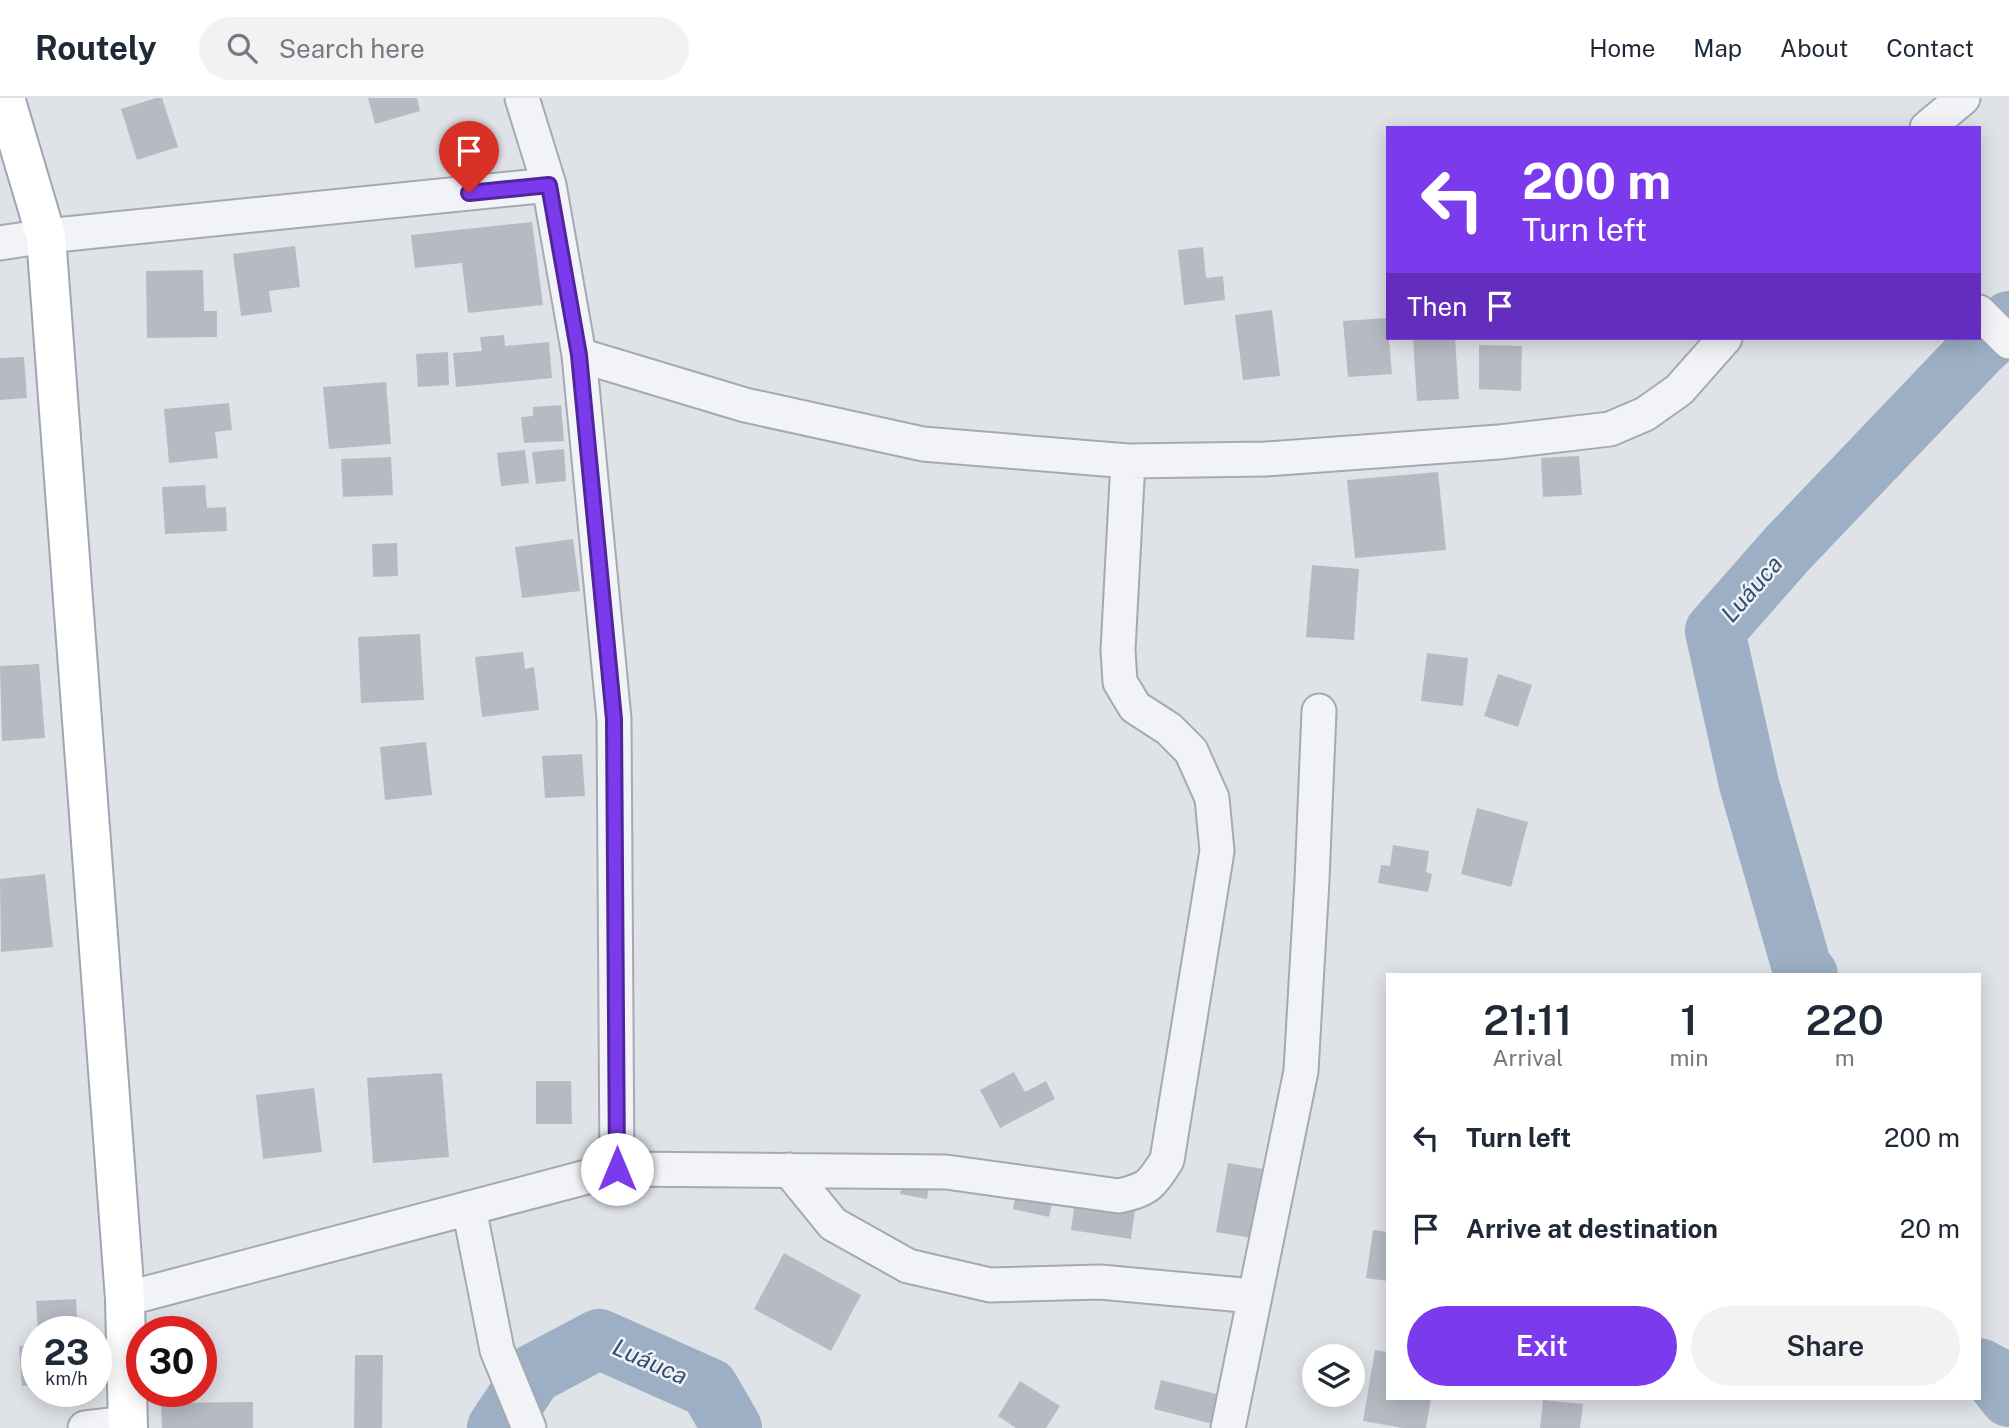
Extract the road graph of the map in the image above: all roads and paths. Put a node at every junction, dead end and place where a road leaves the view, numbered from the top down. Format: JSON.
{"nodes":[{"id":1,"x":5,"y":98,"type":"edge"},
{"id":2,"x":522,"y":98,"type":"edge"},
{"id":3,"x":1962,"y":98,"type":"edge"},
{"id":4,"x":1929,"y":126,"type":"edge"},
{"id":5,"x":549,"y":185,"type":"junction"},
{"id":6,"x":47,"y":236,"type":"junction"},
{"id":7,"x":0,"y":243,"type":"edge"},
{"id":8,"x":1981,"y":314,"type":"edge"},
{"id":9,"x":1723,"y":340,"type":"edge"},
{"id":10,"x":2009,"y":342,"type":"edge"},
{"id":11,"x":579,"y":355,"type":"junction"},
{"id":12,"x":1128,"y":461,"type":"junction"},
{"id":13,"x":1319,"y":711,"type":"dead end"},
{"id":14,"x":617,"y":1169,"type":"junction"},
{"id":15,"x":789,"y":1170,"type":"junction"},
{"id":16,"x":469,"y":1208,"type":"junction"},
{"id":17,"x":1254,"y":1296,"type":"junction"},
{"id":18,"x":125,"y":1299,"type":"junction"},
{"id":19,"x":128,"y":1425,"type":"edge"},
{"id":20,"x":85,"y":1428,"type":"edge"},
{"id":21,"x":529,"y":1428,"type":"edge"},
{"id":22,"x":1228,"y":1428,"type":"edge"}],
"edges":[{"from":1,"to":6,"type":"main road"},
{"from":2,"to":5,"type":"street"},
{"from":3,"to":4,"type":"street"},
{"from":5,"to":6,"type":"street"},
{"from":5,"to":11,"type":"street"},
{"from":6,"to":7,"type":"street"},
{"from":6,"to":18,"type":"main road"},
{"from":8,"to":10,"type":"street"},
{"from":9,"to":12,"type":"street"},
{"from":11,"to":12,"type":"street"},
{"from":11,"to":14,"type":"street"},
{"from":12,"to":15,"type":"street"},
{"from":13,"to":17,"type":"street"},
{"from":14,"to":15,"type":"street"},
{"from":14,"to":16,"type":"street"},
{"from":15,"to":17,"type":"street"},
{"from":16,"to":18,"type":"street"},
{"from":16,"to":21,"type":"street"},
{"from":17,"to":22,"type":"street"},
{"from":18,"to":19,"type":"main road"},
{"from":19,"to":20,"type":"street"}]}
